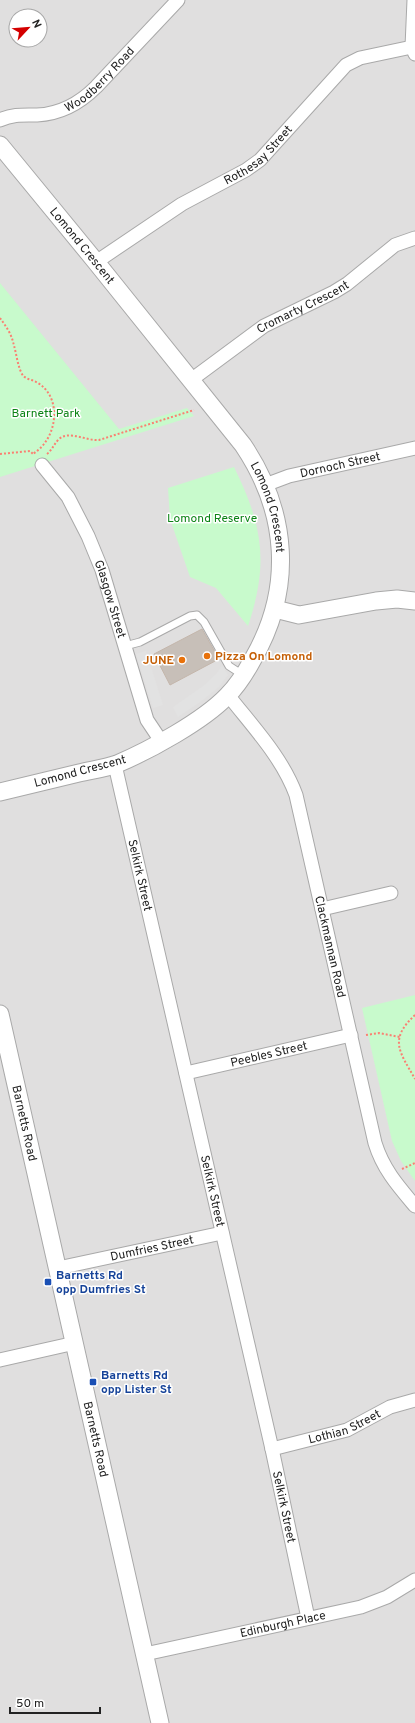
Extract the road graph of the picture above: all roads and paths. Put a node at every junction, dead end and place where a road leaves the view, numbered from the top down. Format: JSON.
{"nodes":[{"id":1,"x":178,"y":0,"type":"edge"},
{"id":2,"x":414,"y":0,"type":"edge"},
{"id":3,"x":413,"y":51,"type":"edge"},
{"id":4,"x":0,"y":120,"type":"edge"},
{"id":5,"x":0,"y":145,"type":"edge"},
{"id":6,"x":415,"y":238,"type":"edge"},
{"id":7,"x":96,"y":262,"type":"junction"},
{"id":8,"x":0,"y":318,"type":"edge"},
{"id":9,"x":192,"y":380,"type":"junction"},
{"id":10,"x":194,"y":410,"type":"dead end"},
{"id":11,"x":415,"y":448,"type":"edge"},
{"id":12,"x":0,"y":454,"type":"edge"},
{"id":13,"x":43,"y":461,"type":"joint"},
{"id":14,"x":265,"y":485,"type":"junction"},
{"id":15,"x":415,"y":601,"type":"edge"},
{"id":16,"x":275,"y":609,"type":"junction"},
{"id":17,"x":125,"y":646,"type":"junction"},
{"id":18,"x":243,"y":675,"type":"junction"},
{"id":19,"x":228,"y":695,"type":"junction"},
{"id":20,"x":161,"y":741,"type":"junction"},
{"id":21,"x":115,"y":765,"type":"junction"},
{"id":22,"x":0,"y":792,"type":"edge"},
{"id":23,"x":391,"y":893,"type":"dead end"},
{"id":24,"x":322,"y":909,"type":"junction"},
{"id":25,"x":0,"y":1014,"type":"edge"},
{"id":26,"x":415,"y":1015,"type":"edge"},
{"id":27,"x":351,"y":1035,"type":"junction"},
{"id":28,"x":366,"y":1035,"type":"dead end"},
{"id":29,"x":400,"y":1037,"type":"junction"},
{"id":30,"x":186,"y":1073,"type":"junction"},
{"id":31,"x":415,"y":1079,"type":"edge"},
{"id":32,"x":415,"y":1164,"type":"edge"},
{"id":33,"x":402,"y":1169,"type":"dead end"},
{"id":34,"x":415,"y":1206,"type":"edge"},
{"id":35,"x":222,"y":1233,"type":"junction"},
{"id":36,"x":58,"y":1268,"type":"junction"},
{"id":37,"x":75,"y":1343,"type":"junction"},
{"id":38,"x":0,"y":1360,"type":"edge"},
{"id":39,"x":415,"y":1400,"type":"edge"},
{"id":40,"x":272,"y":1449,"type":"junction"},
{"id":41,"x":415,"y":1580,"type":"edge"},
{"id":42,"x":308,"y":1618,"type":"junction"},
{"id":43,"x":145,"y":1654,"type":"junction"},
{"id":44,"x":160,"y":1723,"type":"edge"}],
"edges":[{"from":1,"to":4,"type":"street","name":"Woodberry Road"},
{"from":2,"to":3,"type":"street"},
{"from":3,"to":7,"type":"street","name":"Rothesay Street"},
{"from":5,"to":7,"type":"street","name":"Lomond Crescent"},
{"from":6,"to":9,"type":"street","name":"Cromarty Crescent"},
{"from":7,"to":9,"type":"street","name":"Lomond Crescent"},
{"from":8,"to":12,"type":"path"},
{"from":9,"to":14,"type":"street","name":"Lomond Crescent"},
{"from":10,"to":13,"type":"path"},
{"from":11,"to":14,"type":"street","name":"Dornoch Street"},
{"from":13,"to":17,"type":"street","name":"Glasgow Street"},
{"from":14,"to":16,"type":"street","name":"Lomond Crescent"},
{"from":15,"to":16,"type":"street"},
{"from":16,"to":18,"type":"street","name":"Lomond Crescent"},
{"from":17,"to":18,"type":"lane"},
{"from":17,"to":20,"type":"street","name":"Glasgow Street"},
{"from":18,"to":19,"type":"street","name":"Lomond Crescent"},
{"from":19,"to":20,"type":"street","name":"Lomond Crescent"},
{"from":19,"to":24,"type":"street","name":"Clackmannan Road"},
{"from":20,"to":21,"type":"street","name":"Lomond Crescent"},
{"from":21,"to":22,"type":"street","name":"Lomond Crescent"},
{"from":21,"to":30,"type":"street","name":"Selkirk Street"},
{"from":23,"to":24,"type":"street"},
{"from":24,"to":27,"type":"street","name":"Clackmannan Road"},
{"from":25,"to":36,"type":"street","name":"Barnetts Road"},
{"from":26,"to":29,"type":"path"},
{"from":27,"to":30,"type":"street","name":"Peebles Street"},
{"from":27,"to":34,"type":"street","name":"Clackmannan Road"},
{"from":28,"to":29,"type":"path"},
{"from":29,"to":31,"type":"path"},
{"from":30,"to":35,"type":"street","name":"Selkirk Street"},
{"from":32,"to":33,"type":"path"},
{"from":35,"to":36,"type":"street","name":"Dumfries Street"},
{"from":35,"to":40,"type":"street","name":"Selkirk Street"},
{"from":36,"to":37,"type":"street","name":"Barnetts Road"},
{"from":37,"to":38,"type":"street"},
{"from":37,"to":43,"type":"street","name":"Barnetts Road"},
{"from":39,"to":40,"type":"street","name":"Lothian Street"},
{"from":40,"to":42,"type":"street","name":"Selkirk Street"},
{"from":41,"to":42,"type":"street","name":"Edinburgh Place"},
{"from":42,"to":43,"type":"street","name":"Edinburgh Place"},
{"from":43,"to":44,"type":"street","name":"Barnetts Road"}]}
